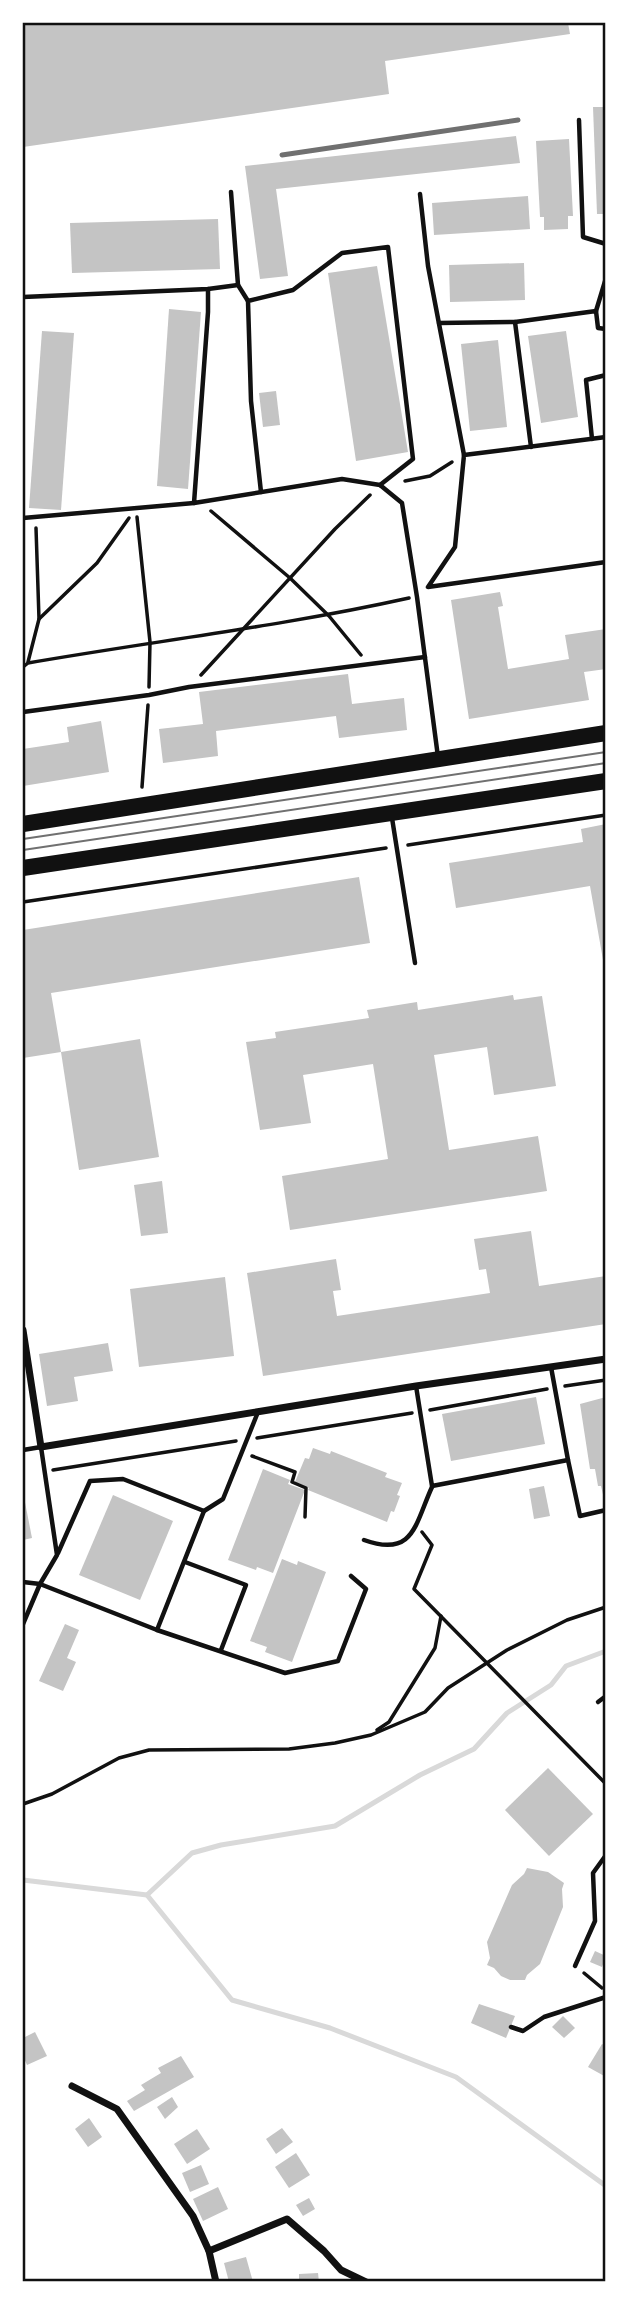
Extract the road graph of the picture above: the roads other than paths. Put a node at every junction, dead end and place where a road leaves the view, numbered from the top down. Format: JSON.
{"nodes":[{"id":1,"x":579,"y":120,"type":"dead end"},
{"id":2,"x":231,"y":192,"type":"dead end"},
{"id":3,"x":420,"y":194,"type":"dead end"},
{"id":4,"x":606,"y":244,"type":"edge"},
{"id":5,"x":606,"y":278,"type":"edge"},
{"id":6,"x":238,"y":285,"type":"junction"},
{"id":7,"x":208,"y":289,"type":"junction"},
{"id":8,"x":23,"y":297,"type":"edge"},
{"id":9,"x":248,"y":301,"type":"junction"},
{"id":10,"x":596,"y":311,"type":"junction"},
{"id":11,"x":515,"y":322,"type":"junction"},
{"id":12,"x":439,"y":323,"type":"junction"},
{"id":13,"x":606,"y":329,"type":"edge"},
{"id":14,"x":606,"y":375,"type":"edge"},
{"id":15,"x":606,"y":437,"type":"edge"},
{"id":16,"x":592,"y":439,"type":"junction"},
{"id":17,"x":531,"y":447,"type":"junction"},
{"id":18,"x":464,"y":455,"type":"junction"},
{"id":19,"x":380,"y":485,"type":"junction"},
{"id":20,"x":261,"y":492,"type":"junction"},
{"id":21,"x":194,"y":503,"type":"junction"},
{"id":22,"x":23,"y":518,"type":"edge"},
{"id":23,"x":606,"y":562,"type":"edge"},
{"id":24,"x":425,"y":657,"type":"junction"},
{"id":25,"x":23,"y":712,"type":"edge"},
{"id":26,"x":606,"y":733,"type":"edge"},
{"id":27,"x":438,"y":758,"type":"junction"},
{"id":28,"x":606,"y":782,"type":"edge"},
{"id":29,"x":391,"y":813,"type":"junction"},
{"id":30,"x":23,"y":824,"type":"edge"},
{"id":31,"x":23,"y":868,"type":"edge"},
{"id":32,"x":415,"y":963,"type":"dead end"},
{"id":33,"x":23,"y":1330,"type":"edge"},
{"id":34,"x":606,"y":1359,"type":"edge"},
{"id":35,"x":551,"y":1367,"type":"junction"},
{"id":36,"x":416,"y":1386,"type":"junction"},
{"id":37,"x":259,"y":1411,"type":"junction"},
{"id":38,"x":41,"y":1447,"type":"junction"},
{"id":39,"x":23,"y":1450,"type":"edge"},
{"id":40,"x":568,"y":1460,"type":"junction"},
{"id":41,"x":432,"y":1486,"type":"junction"},
{"id":42,"x":606,"y":1510,"type":"edge"},
{"id":43,"x":204,"y":1511,"type":"junction"},
{"id":44,"x":364,"y":1541,"type":"dead end"},
{"id":45,"x":57,"y":1555,"type":"junction"},
{"id":46,"x":185,"y":1562,"type":"junction"},
{"id":47,"x":351,"y":1576,"type":"dead end"},
{"id":48,"x":23,"y":1582,"type":"edge"},
{"id":49,"x":40,"y":1584,"type":"junction"},
{"id":50,"x":23,"y":1624,"type":"edge"},
{"id":51,"x":157,"y":1630,"type":"junction"},
{"id":52,"x":221,"y":1650,"type":"junction"},
{"id":53,"x":606,"y":1696,"type":"edge"},
{"id":54,"x":598,"y":1702,"type":"dead end"},
{"id":55,"x":606,"y":1855,"type":"edge"},
{"id":56,"x":575,"y":1966,"type":"road end"},
{"id":57,"x":606,"y":1997,"type":"edge"},
{"id":58,"x":511,"y":2027,"type":"dead end"},
{"id":59,"x":72,"y":2086,"type":"dead end"},
{"id":60,"x":209,"y":2251,"type":"junction"},
{"id":61,"x":216,"y":2282,"type":"edge"},
{"id":62,"x":366,"y":2282,"type":"edge"}],
"edges":[{"from":1,"to":4,"type":"lane"},
{"from":2,"to":6,"type":"lane"},
{"from":3,"to":12,"type":"lane"},
{"from":5,"to":10,"type":"lane"},
{"from":6,"to":7,"type":"lane"},
{"from":6,"to":9,"type":"lane"},
{"from":7,"to":8,"type":"lane"},
{"from":7,"to":21,"type":"lane"},
{"from":9,"to":19,"type":"lane"},
{"from":9,"to":20,"type":"lane"},
{"from":10,"to":11,"type":"lane"},
{"from":10,"to":13,"type":"lane"},
{"from":11,"to":12,"type":"lane"},
{"from":11,"to":17,"type":"lane"},
{"from":12,"to":18,"type":"lane"},
{"from":14,"to":16,"type":"lane"},
{"from":15,"to":16,"type":"lane"},
{"from":16,"to":17,"type":"lane"},
{"from":17,"to":18,"type":"lane"},
{"from":18,"to":23,"type":"lane"},
{"from":19,"to":20,"type":"lane"},
{"from":19,"to":24,"type":"lane"},
{"from":20,"to":21,"type":"lane"},
{"from":21,"to":22,"type":"lane"},
{"from":24,"to":25,"type":"lane"},
{"from":24,"to":27,"type":"lane"},
{"from":26,"to":27,"type":"main road"},
{"from":27,"to":30,"type":"main road"},
{"from":28,"to":29,"type":"main road"},
{"from":29,"to":31,"type":"main road"},
{"from":29,"to":32,"type":"lane"},
{"from":33,"to":38,"type":"street"},
{"from":34,"to":35,"type":"street"},
{"from":35,"to":36,"type":"street"},
{"from":35,"to":40,"type":"lane"},
{"from":36,"to":37,"type":"street"},
{"from":36,"to":41,"type":"lane"},
{"from":37,"to":38,"type":"street"},
{"from":37,"to":43,"type":"lane"},
{"from":38,"to":39,"type":"lane"},
{"from":38,"to":45,"type":"lane"},
{"from":40,"to":41,"type":"lane"},
{"from":40,"to":42,"type":"lane"},
{"from":41,"to":44,"type":"lane"},
{"from":43,"to":45,"type":"lane"},
{"from":43,"to":46,"type":"lane"},
{"from":45,"to":49,"type":"lane"},
{"from":46,"to":51,"type":"lane"},
{"from":46,"to":52,"type":"lane"},
{"from":47,"to":52,"type":"lane"},
{"from":48,"to":49,"type":"lane"},
{"from":49,"to":50,"type":"lane"},
{"from":49,"to":51,"type":"lane"},
{"from":51,"to":52,"type":"lane"},
{"from":53,"to":54,"type":"lane"},
{"from":55,"to":56,"type":"lane"},
{"from":57,"to":58,"type":"lane"},
{"from":59,"to":60,"type":"street"},
{"from":60,"to":61,"type":"street"},
{"from":60,"to":62,"type":"street"}]}
